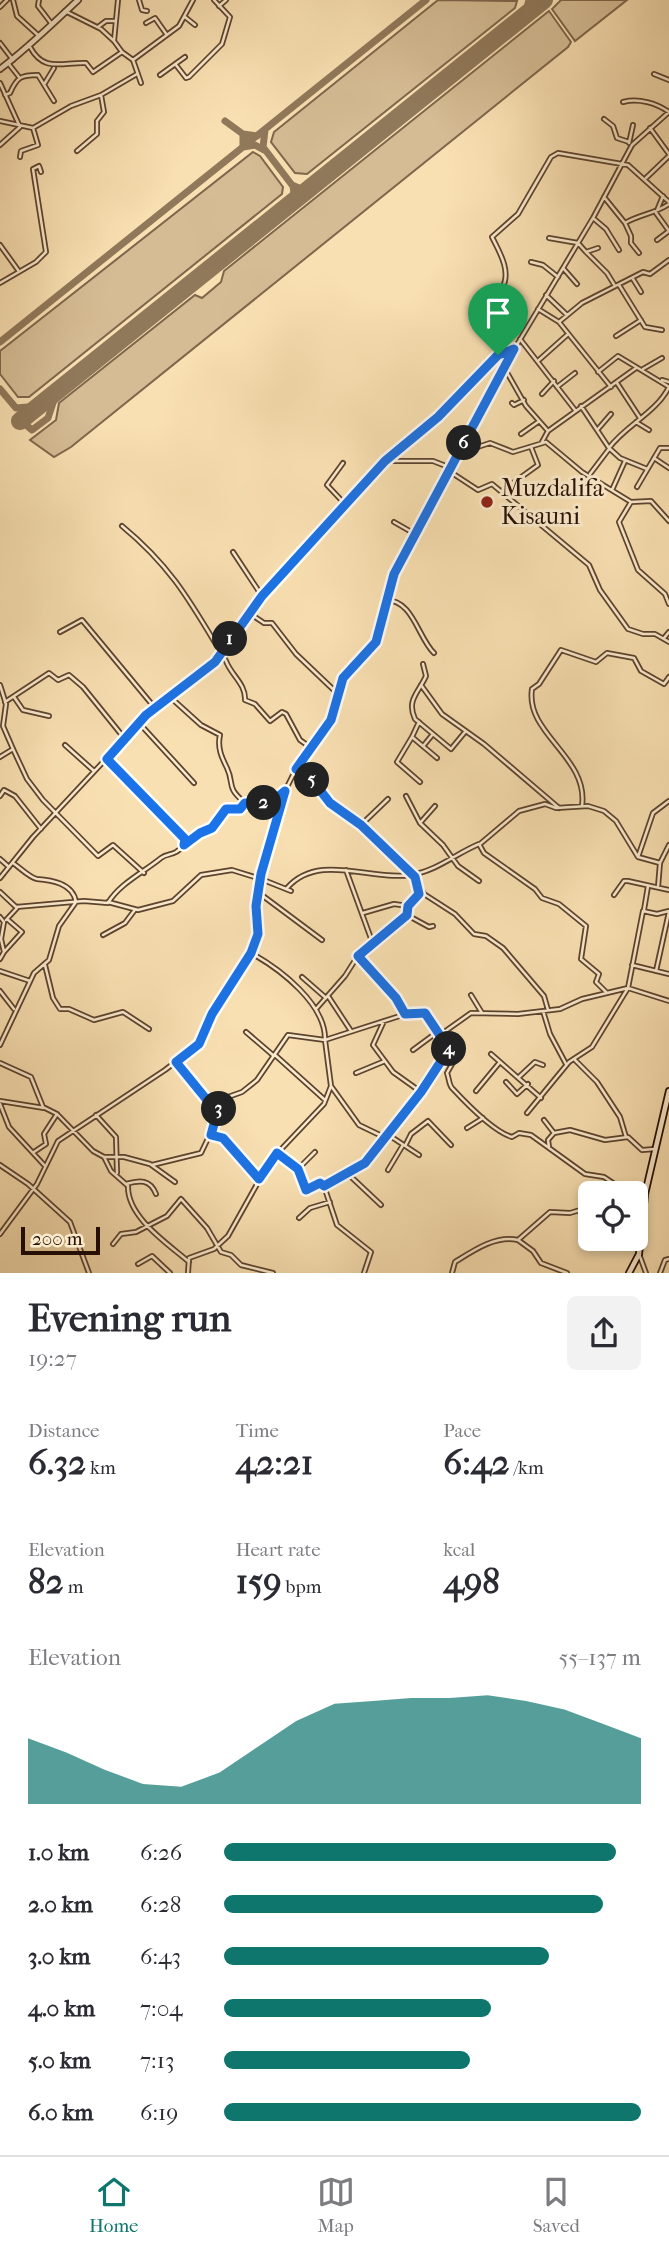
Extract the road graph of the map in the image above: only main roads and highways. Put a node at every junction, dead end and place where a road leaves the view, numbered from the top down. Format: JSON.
{"nodes":[{"id":1,"x":78,"y":0,"type":"edge"},
{"id":2,"x":0,"y":69,"type":"edge"},
{"id":3,"x":669,"y":1091,"type":"edge"},
{"id":4,"x":667,"y":1107,"type":"edge"},
{"id":5,"x":629,"y":1273,"type":"edge"}],
"edges":[{"from":1,"to":2,"type":"main road"},
{"from":3,"to":4,"type":"main road"},
{"from":4,"to":5,"type":"main road"}]}
